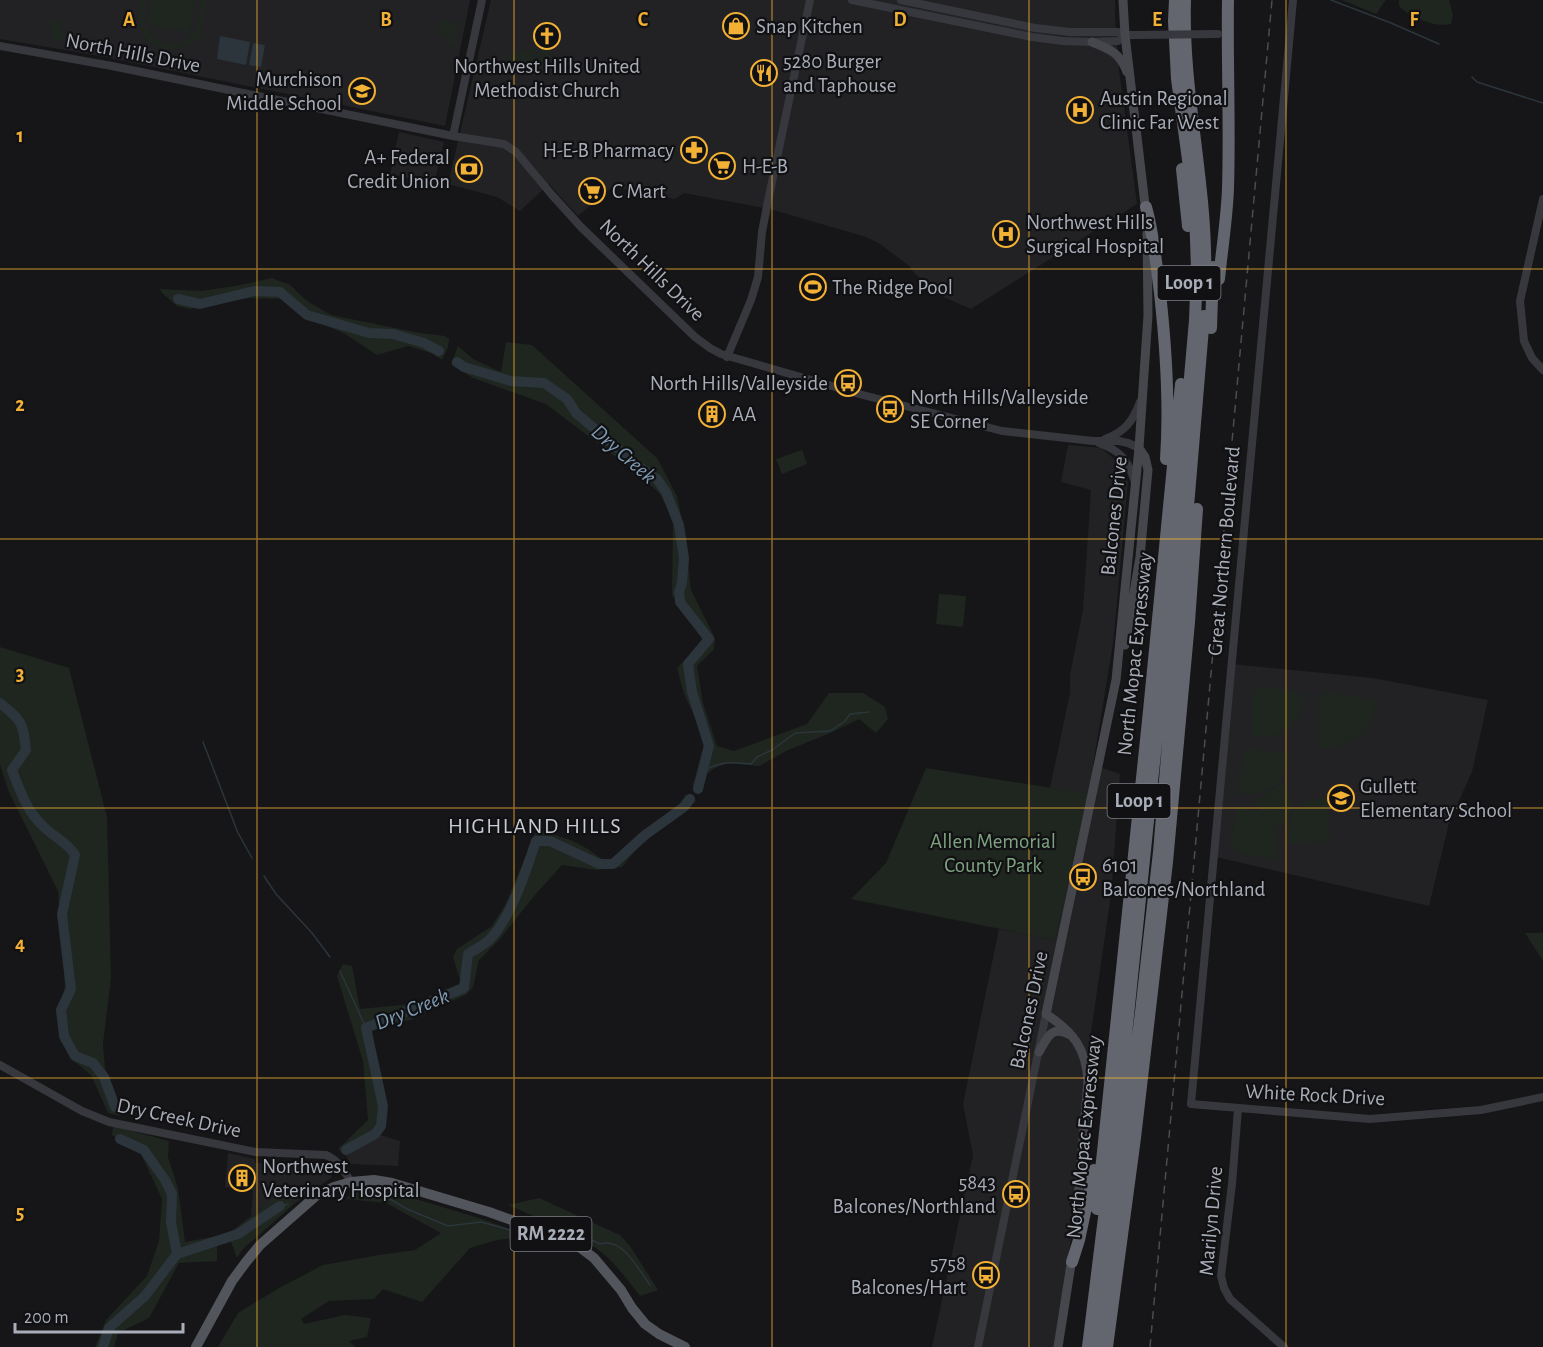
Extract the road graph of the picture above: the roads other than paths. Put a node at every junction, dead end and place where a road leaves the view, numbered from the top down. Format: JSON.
{"nodes":[{"id":1,"x":482,"y":0,"type":"edge"},
{"id":2,"x":810,"y":0,"type":"edge"},
{"id":3,"x":852,"y":0,"type":"edge"},
{"id":4,"x":901,"y":0,"type":"edge"},
{"id":5,"x":1123,"y":0,"type":"edge"},
{"id":6,"x":1167,"y":0,"type":"edge"},
{"id":7,"x":1175,"y":0,"type":"edge"},
{"id":8,"x":1185,"y":0,"type":"edge"},
{"id":9,"x":1192,"y":0,"type":"edge"},
{"id":10,"x":1228,"y":0,"type":"edge"},
{"id":11,"x":1293,"y":0,"type":"edge"},
{"id":12,"x":1223,"y":34,"type":"junction"},
{"id":13,"x":1125,"y":35,"type":"junction"},
{"id":14,"x":1092,"y":42,"type":"junction"},
{"id":15,"x":0,"y":46,"type":"edge"},
{"id":16,"x":1131,"y":81,"type":"junction"},
{"id":17,"x":453,"y":136,"type":"junction"},
{"id":18,"x":1190,"y":171,"type":"junction"},
{"id":19,"x":1543,"y":199,"type":"edge"},
{"id":20,"x":1146,"y":207,"type":"junction"},
{"id":21,"x":1188,"y":224,"type":"junction"},
{"id":22,"x":1213,"y":297,"type":"junction"},
{"id":23,"x":728,"y":357,"type":"junction"},
{"id":24,"x":1543,"y":370,"type":"edge"},
{"id":25,"x":1142,"y":397,"type":"junction"},
{"id":26,"x":1093,"y":441,"type":"junction"},
{"id":27,"x":1139,"y":448,"type":"junction"},
{"id":28,"x":1136,"y":486,"type":"junction"},
{"id":29,"x":1168,"y":513,"type":"junction"},
{"id":30,"x":1183,"y":581,"type":"junction"},
{"id":31,"x":1116,"y":680,"type":"junction"},
{"id":32,"x":1182,"y":693,"type":"junction"},
{"id":33,"x":1118,"y":1009,"type":"junction"},
{"id":34,"x":1046,"y":1014,"type":"junction"},
{"id":35,"x":1072,"y":1036,"type":"junction"},
{"id":36,"x":1146,"y":1041,"type":"junction"},
{"id":37,"x":1039,"y":1052,"type":"junction"},
{"id":38,"x":0,"y":1065,"type":"edge"},
{"id":39,"x":1543,"y":1098,"type":"edge"},
{"id":40,"x":1191,"y":1104,"type":"joint"},
{"id":41,"x":1238,"y":1109,"type":"junction"},
{"id":42,"x":1116,"y":1116,"type":"junction"},
{"id":43,"x":1126,"y":1131,"type":"junction"},
{"id":44,"x":1104,"y":1134,"type":"junction"},
{"id":45,"x":351,"y":1182,"type":"junction"},
{"id":46,"x":1072,"y":1262,"type":"junction"},
{"id":47,"x":196,"y":1347,"type":"edge"},
{"id":48,"x":685,"y":1347,"type":"edge"},
{"id":49,"x":978,"y":1347,"type":"edge"},
{"id":50,"x":1058,"y":1347,"type":"edge"},
{"id":51,"x":1081,"y":1347,"type":"edge"},
{"id":52,"x":1088,"y":1347,"type":"edge"},
{"id":53,"x":1099,"y":1347,"type":"edge"},
{"id":54,"x":1107,"y":1347,"type":"edge"},
{"id":55,"x":1284,"y":1347,"type":"edge"}],
"edges":[{"from":1,"to":17,"type":"street"},
{"from":2,"to":23,"type":"street"},
{"from":3,"to":14,"type":"street"},
{"from":4,"to":13,"type":"street"},
{"from":5,"to":13,"type":"main road"},
{"from":6,"to":21,"type":"highway","name":"North Mopac Expressway","number":"Loop 1"},
{"from":7,"to":18,"type":"highway"},
{"from":8,"to":30,"type":"highway"},
{"from":9,"to":22,"type":"highway","number":"Loop 1"},
{"from":10,"to":12,"type":"highway"},
{"from":11,"to":40,"type":"street","name":"Great Northern Boulevard"},
{"from":12,"to":13,"type":"street","bridge":true},
{"from":12,"to":22,"type":"highway"},
{"from":13,"to":14,"type":"street"},
{"from":13,"to":16,"type":"main road"},
{"from":14,"to":16,"type":"main road"},
{"from":15,"to":17,"type":"street","name":"North Hills Drive"},
{"from":16,"to":20,"type":"main road"},
{"from":17,"to":23,"type":"street","name":"North Hills Drive"},
{"from":18,"to":21,"type":"highway"},
{"from":18,"to":42,"type":"highway"},
{"from":19,"to":24,"type":"street"},
{"from":20,"to":25,"type":"main road"},
{"from":20,"to":29,"type":"highway"},
{"from":21,"to":29,"type":"highway","name":"North Mopac Expressway","number":"Loop 1"},
{"from":22,"to":32,"type":"highway","number":"Loop 1"},
{"from":23,"to":26,"type":"street","name":"North Hills Drive"},
{"from":25,"to":26,"type":"street"},
{"from":25,"to":27,"type":"main road"},
{"from":26,"to":27,"type":"street","name":"North Hills Drive"},
{"from":26,"to":28,"type":"street","name":"North Hills Drive"},
{"from":27,"to":28,"type":"main road","name":"Balcones Drive"},
{"from":27,"to":31,"type":"main road","name":"Balcones Drive"},
{"from":28,"to":31,"type":"main road","name":"Balcones Drive"},
{"from":29,"to":33,"type":"highway","name":"North Mopac Expressway","number":"Loop 1"},
{"from":30,"to":32,"type":"highway"},
{"from":30,"to":43,"type":"highway"},
{"from":31,"to":34,"type":"main road","name":"Balcones Drive"},
{"from":32,"to":36,"type":"highway","number":"Loop 1"},
{"from":33,"to":42,"type":"highway"},
{"from":33,"to":44,"type":"highway","name":"North Mopac Expressway","number":"Loop 1"},
{"from":34,"to":35,"type":"main road"},
{"from":34,"to":37,"type":"street","name":"Balcones Drive"},
{"from":35,"to":37,"type":"main road"},
{"from":35,"to":46,"type":"main road"},
{"from":36,"to":43,"type":"highway"},
{"from":36,"to":54,"type":"highway","number":"Loop 1"},
{"from":37,"to":49,"type":"street","name":"Balcones Drive"},
{"from":38,"to":45,"type":"street","name":"Dry Creek Drive"},
{"from":39,"to":41,"type":"street","name":"White Rock Drive"},
{"from":40,"to":41,"type":"street","name":"White Rock Drive"},
{"from":41,"to":55,"type":"street","name":"Marilyn Drive"},
{"from":42,"to":52,"type":"highway"},
{"from":43,"to":53,"type":"highway"},
{"from":44,"to":46,"type":"highway"},
{"from":44,"to":51,"type":"highway","name":"North Mopac Expressway","number":"Loop 1"},
{"from":45,"to":47,"type":"main road","number":"RM 2222"},
{"from":45,"to":48,"type":"main road","number":"RM 2222"},
{"from":46,"to":50,"type":"main road"}]}
